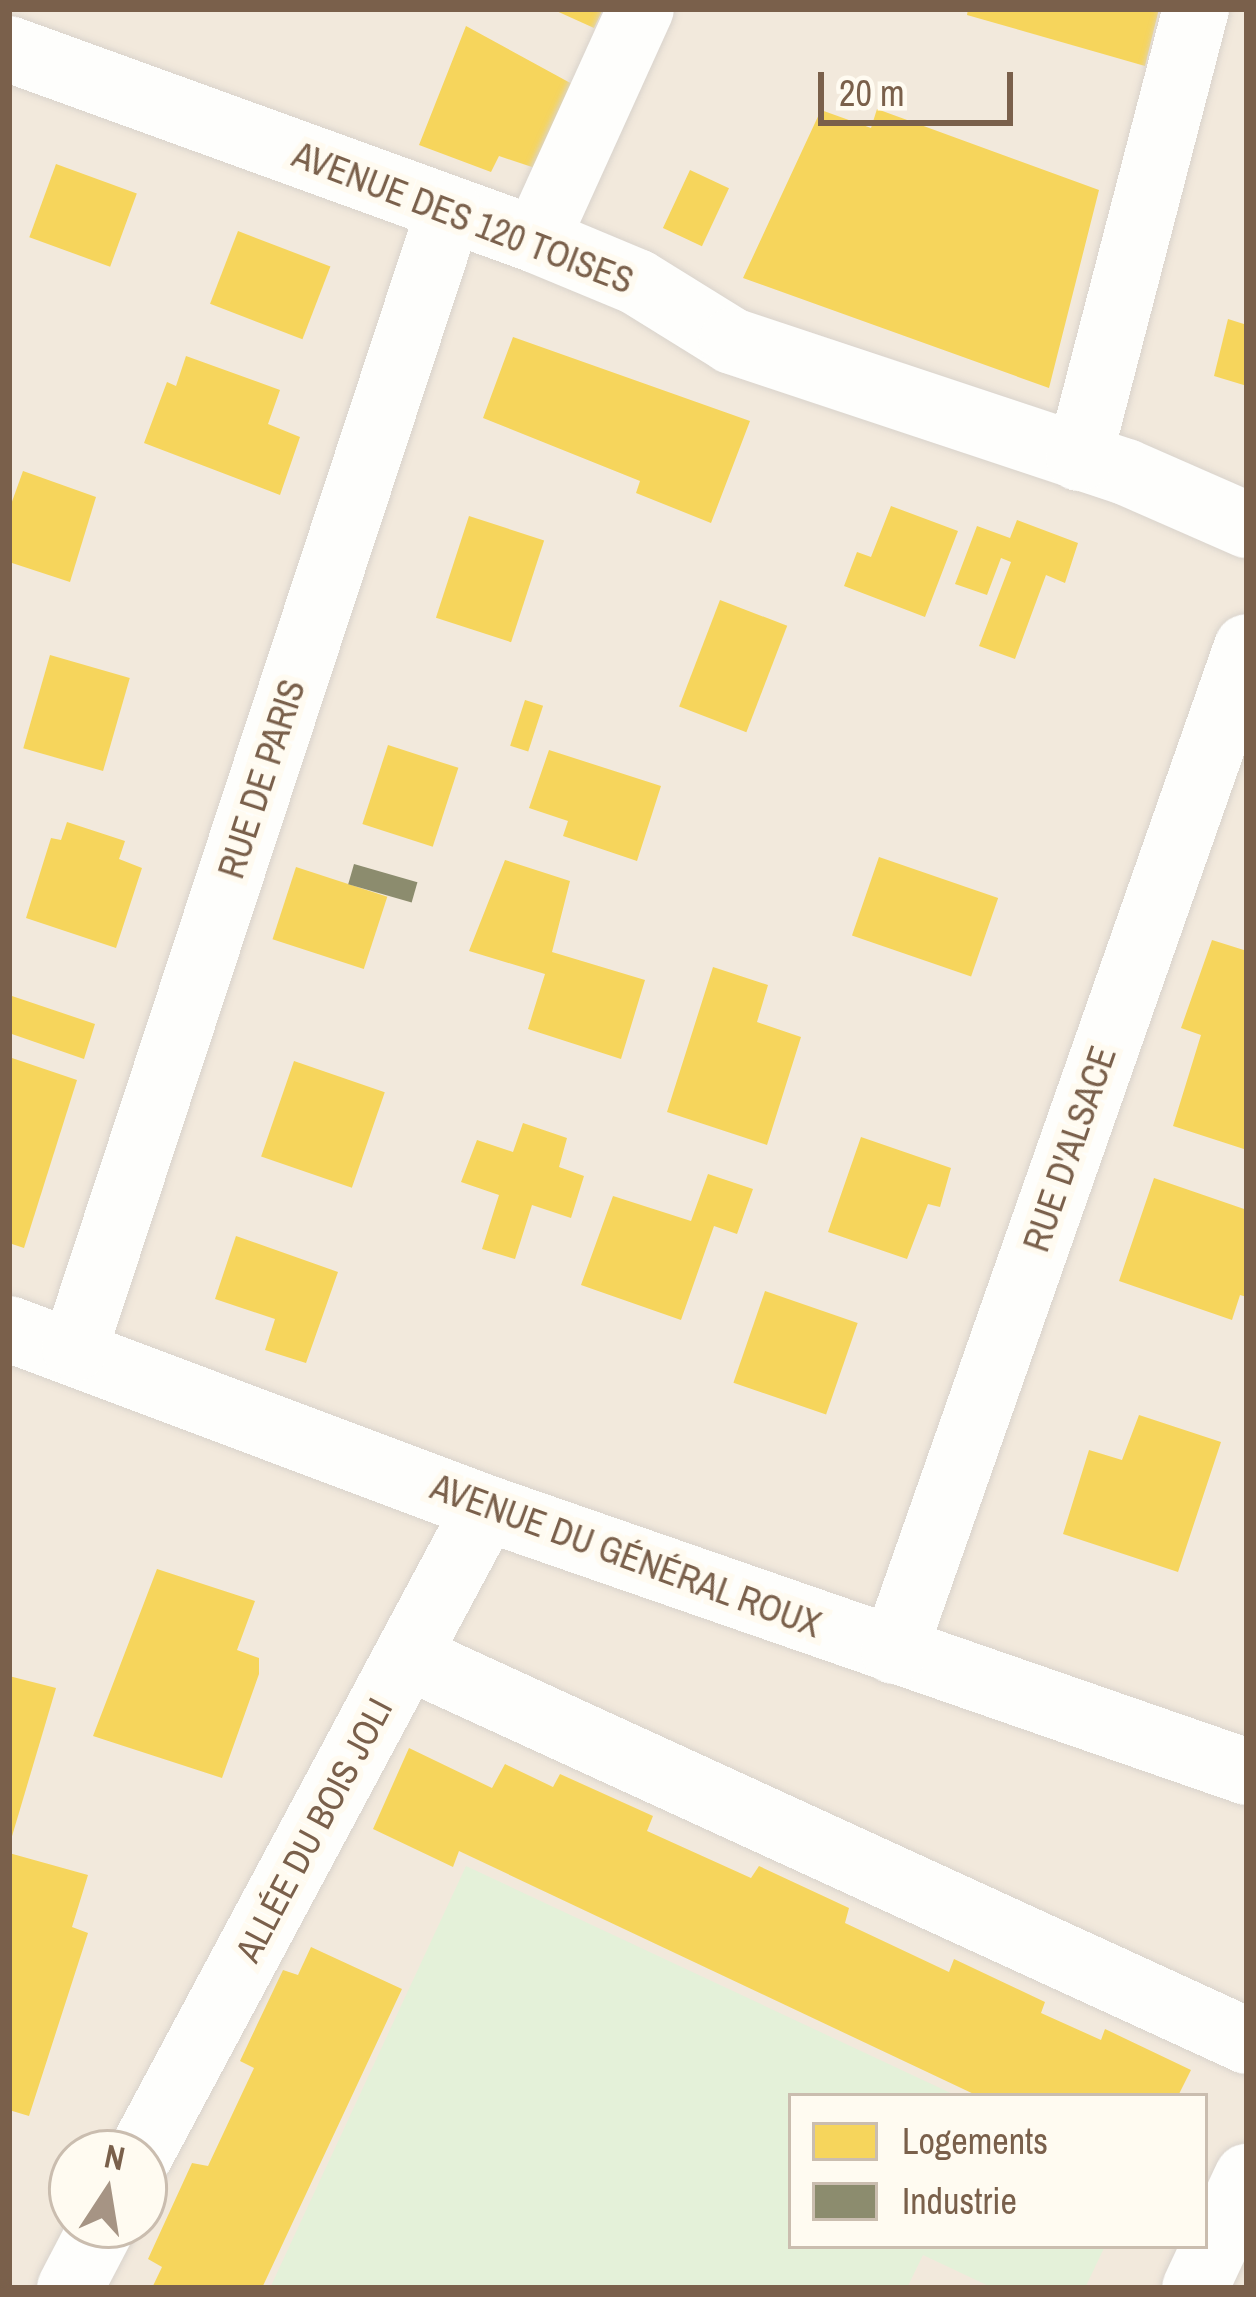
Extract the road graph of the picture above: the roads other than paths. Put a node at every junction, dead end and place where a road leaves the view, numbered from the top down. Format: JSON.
{"nodes":[{"id":1,"x":641,"y":9,"type":"edge"},
{"id":2,"x":1196,"y":9,"type":"edge"},
{"id":3,"x":9,"y":49,"type":"edge"},
{"id":4,"x":449,"y":211,"type":"junction"},
{"id":5,"x":536,"y":240,"type":"junction"},
{"id":6,"x":1079,"y":458,"type":"junction"},
{"id":7,"x":1247,"y":525,"type":"edge"},
{"id":8,"x":1247,"y":647,"type":"edge"},
{"id":9,"x":9,"y":1329,"type":"edge"},
{"id":10,"x":75,"y":1348,"type":"junction"},
{"id":11,"x":486,"y":1508,"type":"junction"},
{"id":12,"x":894,"y":1651,"type":"junction"},
{"id":13,"x":407,"y":1656,"type":"junction"},
{"id":14,"x":1247,"y":1772,"type":"edge"},
{"id":15,"x":1247,"y":2041,"type":"edge"},
{"id":16,"x":154,"y":2129,"type":"edge"},
{"id":17,"x":1247,"y":2177,"type":"edge"},
{"id":18,"x":90,"y":2249,"type":"edge"},
{"id":19,"x":70,"y":2288,"type":"edge"},
{"id":20,"x":1195,"y":2288,"type":"edge"}],
"edges":[{"from":1,"to":5,"type":"street"},
{"from":2,"to":6,"type":"street"},
{"from":3,"to":4,"type":"street","name":"AVENUE DES 120 TOISES"},
{"from":4,"to":5,"type":"street","name":"AVENUE DES 120 TOISES"},
{"from":4,"to":10,"type":"street","name":"RUE DE PARIS"},
{"from":5,"to":6,"type":"street","name":"AVENUE DES 120 TOISES"},
{"from":6,"to":7,"type":"street","name":"AVENUE DES 120 TOISES"},
{"from":8,"to":12,"type":"street","name":"RUE D'ALSACE"},
{"from":9,"to":10,"type":"street","name":"AVENUE DU GÉNÉRAL ROUX"},
{"from":10,"to":11,"type":"street","name":"AVENUE DU GÉNÉRAL ROUX"},
{"from":11,"to":12,"type":"street","name":"AVENUE DU GÉNÉRAL ROUX"},
{"from":11,"to":13,"type":"street","name":"ALLÉE DU BOIS JOLI"},
{"from":12,"to":14,"type":"street","name":"AVENUE DU GÉNÉRAL ROUX"},
{"from":13,"to":15,"type":"street"},
{"from":13,"to":16,"type":"street","name":"ALLÉE DU BOIS JOLI"},
{"from":17,"to":20,"type":"street"},
{"from":18,"to":19,"type":"street"}]}
